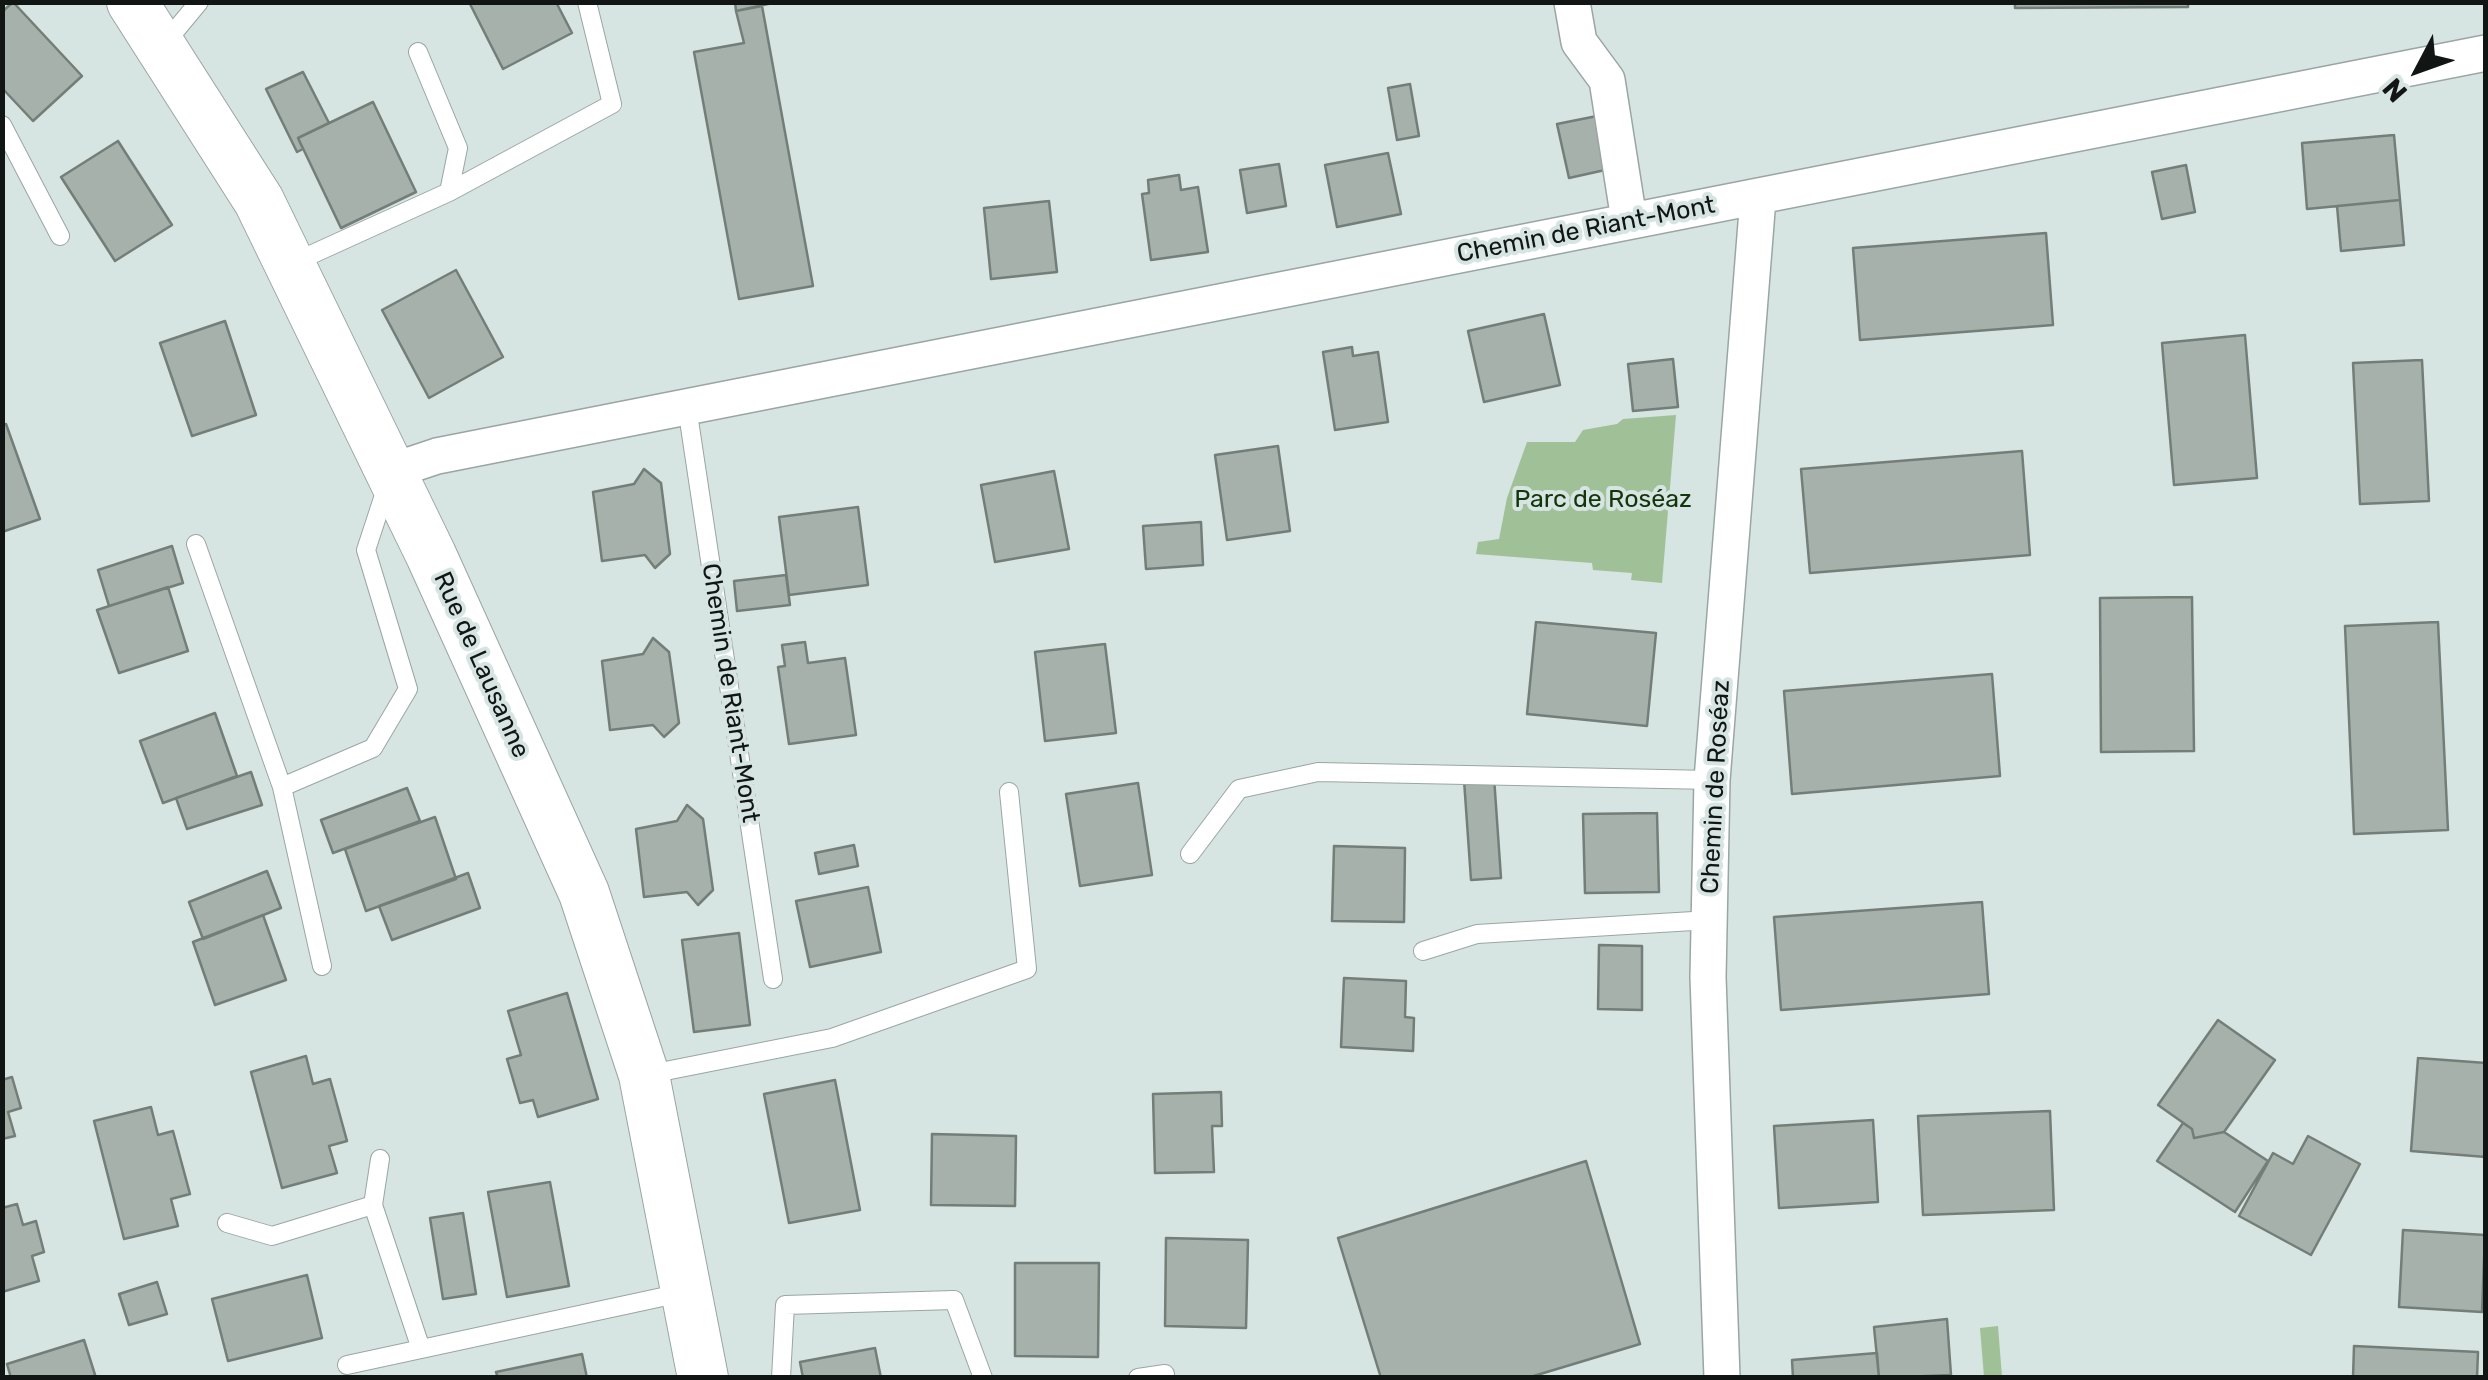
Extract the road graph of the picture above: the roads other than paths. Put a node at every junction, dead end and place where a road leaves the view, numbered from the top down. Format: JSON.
{"nodes":[{"id":1,"x":132,"y":2,"type":"edge"},
{"id":2,"x":199,"y":2,"type":"edge"},
{"id":3,"x":586,"y":2,"type":"edge"},
{"id":4,"x":1572,"y":2,"type":"edge"},
{"id":5,"x":162,"y":48,"type":"junction"},
{"id":6,"x":418,"y":52,"type":"dead end"},
{"id":7,"x":2486,"y":54,"type":"edge"},
{"id":8,"x":2,"y":126,"type":"edge"},
{"id":9,"x":449,"y":192,"type":"junction"},
{"id":10,"x":1758,"y":198,"type":"junction"},
{"id":11,"x":1629,"y":220,"type":"junction"},
{"id":12,"x":60,"y":236,"type":"dead end"},
{"id":13,"x":290,"y":265,"type":"junction"},
{"id":14,"x":687,"y":406,"type":"junction"},
{"id":15,"x":390,"y":474,"type":"junction"},
{"id":16,"x":196,"y":544,"type":"dead end"},
{"id":17,"x":1712,"y":780,"type":"junction"},
{"id":18,"x":282,"y":787,"type":"junction"},
{"id":19,"x":1008,"y":792,"type":"dead end"},
{"id":20,"x":1190,"y":854,"type":"dead end"},
{"id":21,"x":1710,"y":920,"type":"junction"},
{"id":22,"x":1422,"y":951,"type":"dead end"},
{"id":23,"x":322,"y":966,"type":"dead end"},
{"id":24,"x":773,"y":979,"type":"dead end"},
{"id":25,"x":644,"y":1075,"type":"junction"},
{"id":26,"x":380,"y":1159,"type":"dead end"},
{"id":27,"x":373,"y":1204,"type":"junction"},
{"id":28,"x":227,"y":1222,"type":"dead end"},
{"id":29,"x":687,"y":1292,"type":"junction"},
{"id":30,"x":420,"y":1349,"type":"junction"},
{"id":31,"x":347,"y":1365,"type":"dead end"},
{"id":32,"x":1165,"y":1374,"type":"dead end"},
{"id":33,"x":704,"y":1378,"type":"edge"},
{"id":34,"x":781,"y":1378,"type":"edge"},
{"id":35,"x":983,"y":1378,"type":"edge"},
{"id":36,"x":1138,"y":1378,"type":"edge"},
{"id":37,"x":1722,"y":1378,"type":"edge"}],
"edges":[{"from":1,"to":5,"type":"street","name":"Rue de Lausanne"},
{"from":2,"to":5,"type":"lane"},
{"from":3,"to":9,"type":"lane"},
{"from":4,"to":11,"type":"street"},
{"from":5,"to":13,"type":"street","name":"Rue de Lausanne"},
{"from":6,"to":9,"type":"lane"},
{"from":7,"to":10,"type":"street","name":"Chemin de Riant-Mont"},
{"from":8,"to":12,"type":"lane"},
{"from":9,"to":13,"type":"lane"},
{"from":10,"to":11,"type":"street","name":"Chemin de Riant-Mont"},
{"from":10,"to":17,"type":"street","name":"Chemin de Roséaz"},
{"from":11,"to":14,"type":"street","name":"Chemin de Riant-Mont"},
{"from":13,"to":15,"type":"street","name":"Rue de Lausanne"},
{"from":14,"to":15,"type":"street","name":"Chemin de Riant-Mont"},
{"from":14,"to":24,"type":"lane","name":"Chemin de Riant-Mont"},
{"from":15,"to":18,"type":"lane"},
{"from":15,"to":25,"type":"street","name":"Rue de Lausanne"},
{"from":16,"to":18,"type":"lane"},
{"from":17,"to":20,"type":"lane"},
{"from":17,"to":21,"type":"street","name":"Chemin de Roséaz"},
{"from":18,"to":23,"type":"lane"},
{"from":19,"to":25,"type":"lane"},
{"from":21,"to":22,"type":"lane"},
{"from":21,"to":37,"type":"street","name":"Chemin de Roséaz"},
{"from":25,"to":29,"type":"street","name":"Rue de Lausanne"},
{"from":26,"to":27,"type":"lane"},
{"from":27,"to":28,"type":"lane"},
{"from":27,"to":30,"type":"lane"},
{"from":29,"to":30,"type":"lane"},
{"from":29,"to":33,"type":"street","name":"Rue de Lausanne"},
{"from":30,"to":31,"type":"lane"},
{"from":32,"to":36,"type":"lane"},
{"from":34,"to":35,"type":"lane"}]}
